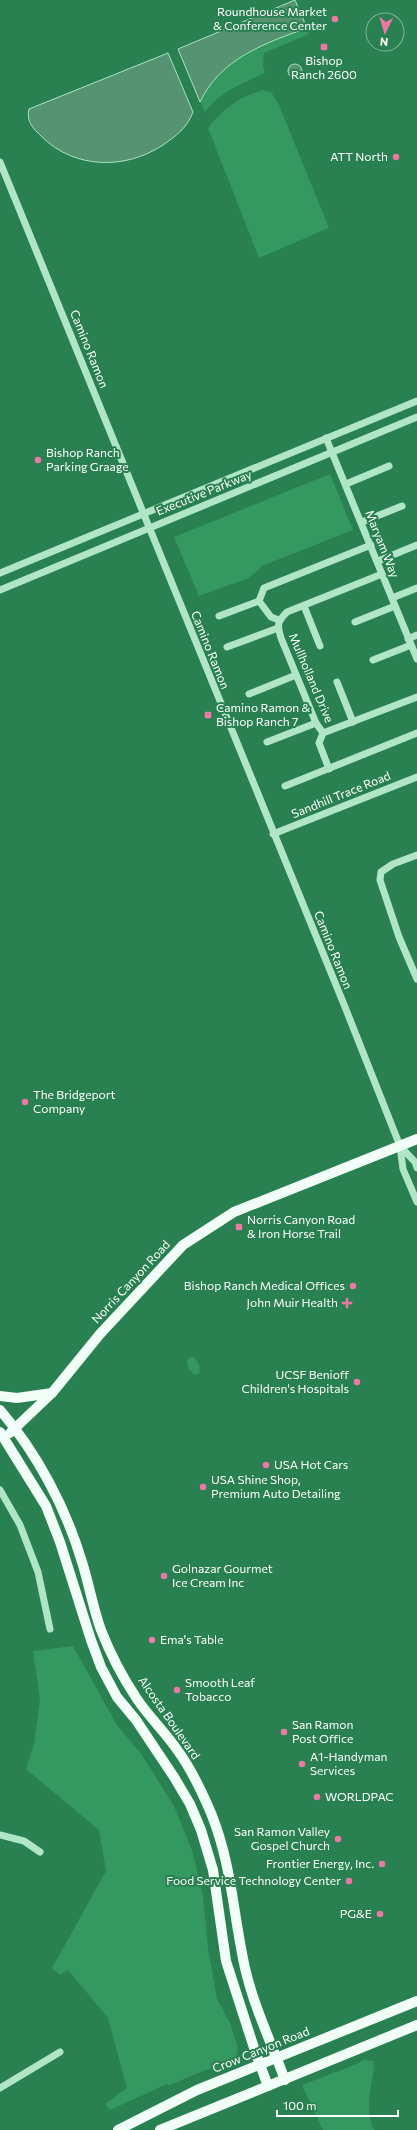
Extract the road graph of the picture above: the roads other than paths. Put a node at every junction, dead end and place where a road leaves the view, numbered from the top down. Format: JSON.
{"nodes":[{"id":1,"x":0,"y":162,"type":"edge"},
{"id":2,"x":416,"y":403,"type":"edge"},
{"id":3,"x":417,"y":417,"type":"edge"},
{"id":4,"x":326,"y":438,"type":"junction"},
{"id":5,"x":332,"y":452,"type":"junction"},
{"id":6,"x":389,"y":466,"type":"dead end"},
{"id":7,"x":346,"y":484,"type":"junction"},
{"id":8,"x":402,"y":506,"type":"dead end"},
{"id":9,"x":144,"y":514,"type":"junction"},
{"id":10,"x":362,"y":522,"type":"junction"},
{"id":11,"x":149,"y":527,"type":"junction"},
{"id":12,"x":371,"y":544,"type":"junction"},
{"id":13,"x":417,"y":545,"type":"edge"},
{"id":14,"x":378,"y":561,"type":"junction"},
{"id":15,"x":0,"y":573,"type":"edge"},
{"id":16,"x":382,"y":574,"type":"junction"},
{"id":17,"x":417,"y":588,"type":"edge"},
{"id":18,"x":0,"y":590,"type":"edge"},
{"id":19,"x":392,"y":598,"type":"junction"},
{"id":20,"x":259,"y":601,"type":"junction"},
{"id":21,"x":304,"y":606,"type":"junction"},
{"id":22,"x":395,"y":606,"type":"junction"},
{"id":23,"x":219,"y":616,"type":"dead end"},
{"id":24,"x":355,"y":622,"type":"dead end"},
{"id":25,"x":279,"y":624,"type":"junction"},
{"id":26,"x":417,"y":635,"type":"edge"},
{"id":27,"x":410,"y":642,"type":"junction"},
{"id":28,"x":320,"y":646,"type":"dead end"},
{"id":29,"x":227,"y":648,"type":"dead end"},
{"id":30,"x":417,"y":659,"type":"edge"},
{"id":31,"x":373,"y":660,"type":"dead end"},
{"id":32,"x":296,"y":675,"type":"junction"},
{"id":33,"x":337,"y":682,"type":"dead end"},
{"id":34,"x":249,"y":694,"type":"dead end"},
{"id":35,"x":417,"y":697,"type":"edge"},
{"id":36,"x":353,"y":722,"type":"junction"},
{"id":37,"x":316,"y":723,"type":"junction"},
{"id":38,"x":323,"y":733,"type":"junction"},
{"id":39,"x":417,"y":733,"type":"edge"},
{"id":40,"x":267,"y":742,"type":"dead end"},
{"id":41,"x":329,"y":769,"type":"junction"},
{"id":42,"x":417,"y":777,"type":"edge"},
{"id":43,"x":285,"y":786,"type":"dead end"},
{"id":44,"x":273,"y":834,"type":"junction"},
{"id":45,"x":417,"y":855,"type":"edge"},
{"id":46,"x":417,"y":979,"type":"edge"},
{"id":47,"x":417,"y":1139,"type":"edge"},
{"id":48,"x":400,"y":1146,"type":"junction"},
{"id":49,"x":417,"y":1168,"type":"edge"},
{"id":50,"x":417,"y":1202,"type":"edge"},
{"id":51,"x":52,"y":1393,"type":"junction"},
{"id":52,"x":0,"y":1396,"type":"edge"},
{"id":53,"x":0,"y":1410,"type":"edge"},
{"id":54,"x":15,"y":1429,"type":"junction"},
{"id":55,"x":1,"y":1437,"type":"edge"},
{"id":56,"x":0,"y":1490,"type":"edge"},
{"id":57,"x":50,"y":1630,"type":"dead end"},
{"id":58,"x":0,"y":1835,"type":"edge"},
{"id":59,"x":40,"y":1852,"type":"dead end"},
{"id":60,"x":417,"y":2001,"type":"edge"},
{"id":61,"x":417,"y":2026,"type":"edge"},
{"id":62,"x":60,"y":2052,"type":"dead end"},
{"id":63,"x":277,"y":2059,"type":"junction"},
{"id":64,"x":260,"y":2065,"type":"junction"},
{"id":65,"x":285,"y":2080,"type":"junction"},
{"id":66,"x":268,"y":2086,"type":"junction"},
{"id":67,"x":0,"y":2088,"type":"edge"},
{"id":68,"x":118,"y":2130,"type":"edge"},
{"id":69,"x":160,"y":2130,"type":"edge"}],
"edges":[{"from":1,"to":9,"type":"street","name":"Camino Ramon"},
{"from":2,"to":4,"type":"street","name":"Executive Parkway"},
{"from":3,"to":5,"type":"street","name":"Executive Parkway"},
{"from":4,"to":5,"type":"street","name":"Maryam Way"},
{"from":4,"to":9,"type":"street","name":"Executive Parkway"},
{"from":5,"to":7,"type":"street","name":"Maryam Way"},
{"from":5,"to":11,"type":"street","name":"Executive Parkway"},
{"from":6,"to":7,"type":"street"},
{"from":7,"to":10,"type":"street","name":"Maryam Way"},
{"from":8,"to":10,"type":"street"},
{"from":9,"to":11,"type":"street","name":"Camino Ramon"},
{"from":9,"to":15,"type":"street","name":"Executive Parkway"},
{"from":10,"to":12,"type":"street","name":"Maryam Way"},
{"from":11,"to":18,"type":"street","name":"Executive Parkway"},
{"from":11,"to":44,"type":"street","name":"Camino Ramon"},
{"from":12,"to":14,"type":"street","name":"Maryam Way"},
{"from":12,"to":20,"type":"street"},
{"from":13,"to":14,"type":"street"},
{"from":14,"to":16,"type":"street","name":"Maryam Way"},
{"from":16,"to":19,"type":"street","name":"Maryam Way"},
{"from":16,"to":21,"type":"street","name":"Mullholland Drive"},
{"from":17,"to":19,"type":"street"},
{"from":19,"to":22,"type":"street","name":"Maryam Way"},
{"from":20,"to":23,"type":"street"},
{"from":20,"to":25,"type":"street"},
{"from":21,"to":25,"type":"street","name":"Mullholland Drive"},
{"from":21,"to":28,"type":"street"},
{"from":22,"to":24,"type":"street"},
{"from":22,"to":27,"type":"street","name":"Maryam Way"},
{"from":25,"to":29,"type":"street"},
{"from":25,"to":32,"type":"street","name":"Mullholland Drive"},
{"from":26,"to":27,"type":"street"},
{"from":27,"to":30,"type":"street","name":"Maryam Way"},
{"from":27,"to":31,"type":"street"},
{"from":32,"to":34,"type":"street"},
{"from":32,"to":37,"type":"street","name":"Mullholland Drive"},
{"from":33,"to":36,"type":"street"},
{"from":35,"to":36,"type":"street","name":"Mullholland Drive"},
{"from":36,"to":38,"type":"street","name":"Mullholland Drive"},
{"from":37,"to":38,"type":"street","name":"Mullholland Drive"},
{"from":37,"to":40,"type":"street"},
{"from":38,"to":41,"type":"street"},
{"from":39,"to":41,"type":"street"},
{"from":41,"to":43,"type":"street"},
{"from":42,"to":44,"type":"street","name":"Sandhill Trace Road"},
{"from":44,"to":48,"type":"street","name":"Camino Ramon"},
{"from":45,"to":46,"type":"street"},
{"from":47,"to":48,"type":"main road","name":"Norris Canyon Road"},
{"from":48,"to":49,"type":"street","name":"Camino Ramon"},
{"from":48,"to":50,"type":"street","name":"Camino Ramon"},
{"from":48,"to":51,"type":"main road","name":"Norris Canyon Road"},
{"from":51,"to":52,"type":"main road"},
{"from":51,"to":54,"type":"main road","name":"Norris Canyon Road"},
{"from":53,"to":54,"type":"main road","name":"Alcosta Boulevard"},
{"from":54,"to":55,"type":"main road","name":"Norris Canyon Road"},
{"from":54,"to":63,"type":"main road","name":"Alcosta Boulevard"},
{"from":55,"to":64,"type":"main road"},
{"from":56,"to":57,"type":"street"},
{"from":58,"to":59,"type":"street"},
{"from":60,"to":63,"type":"main road","name":"Crow Canyon Road"},
{"from":61,"to":65,"type":"main road"},
{"from":62,"to":67,"type":"street"},
{"from":63,"to":64,"type":"main road","name":"Crow Canyon Road"},
{"from":63,"to":65,"type":"main road","name":"Alcosta Boulevard"},
{"from":64,"to":66,"type":"main road"},
{"from":64,"to":68,"type":"main road","name":"Crow Canyon Road"},
{"from":65,"to":66,"type":"main road"},
{"from":66,"to":69,"type":"main road"}]}
